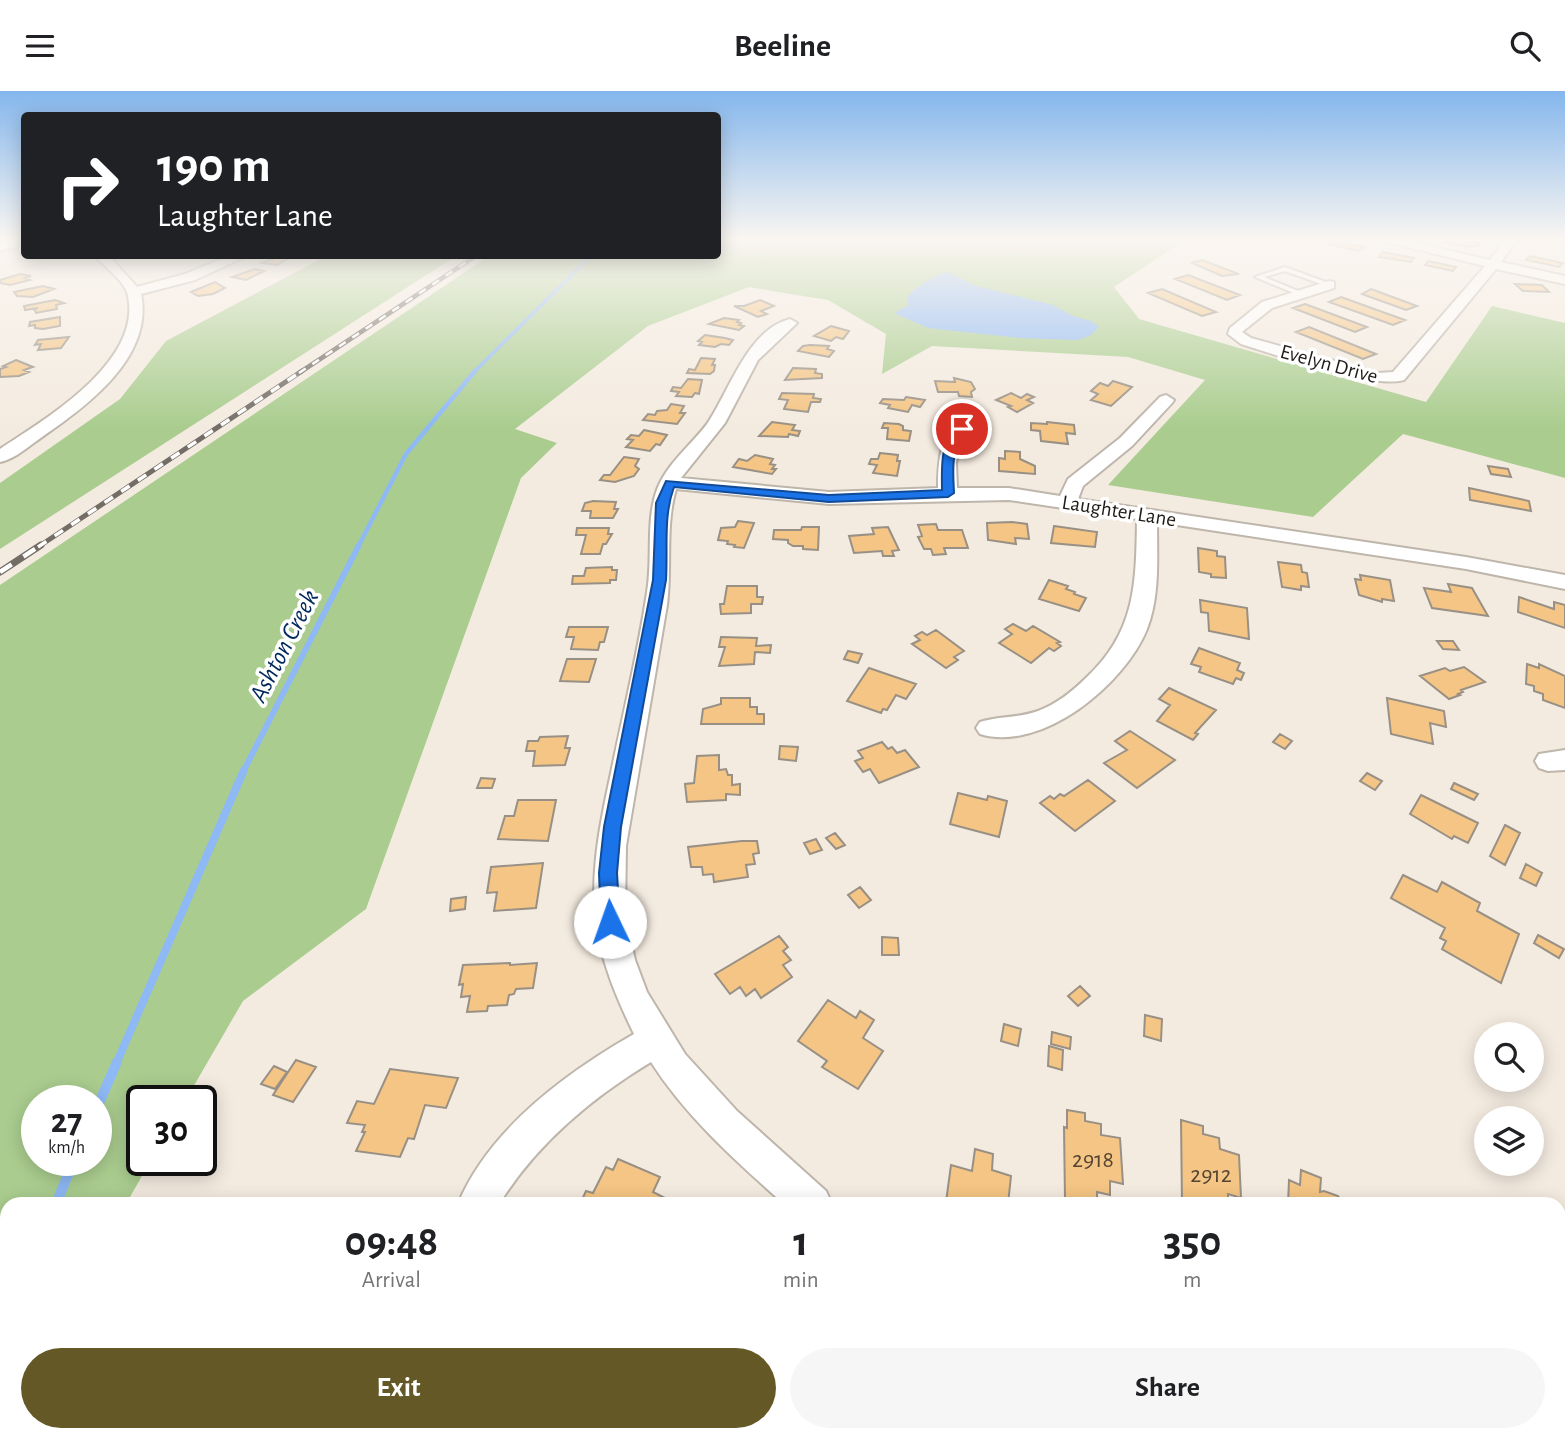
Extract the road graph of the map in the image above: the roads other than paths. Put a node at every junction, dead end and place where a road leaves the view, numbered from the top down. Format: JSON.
{"nodes":[{"id":1,"x":134,"y":301,"type":"edge"},
{"id":2,"x":1282,"y":301,"type":"edge"},
{"id":3,"x":1462,"y":301,"type":"edge"},
{"id":4,"x":790,"y":323,"type":"dead end"},
{"id":5,"x":1166,"y":400,"type":"dead end"},
{"id":6,"x":970,"y":425,"type":"dead end"},
{"id":7,"x":0,"y":457,"type":"edge"},
{"id":8,"x":670,"y":483,"type":"junction"},
{"id":9,"x":948,"y":493,"type":"junction"},
{"id":10,"x":1067,"y":503,"type":"junction"},
{"id":11,"x":1147,"y":515,"type":"junction"},
{"id":12,"x":1565,"y":582,"type":"edge"},
{"id":13,"x":989,"y":728,"type":"dead end"},
{"id":14,"x":655,"y":1041,"type":"junction"},
{"id":15,"x":482,"y":1197,"type":"edge"},
{"id":16,"x":805,"y":1197,"type":"edge"}],
"edges":[{"from":1,"to":7,"type":"street"},
{"from":2,"to":3,"type":"street","name":"Evelyn Drive"},
{"from":4,"to":8,"type":"street"},
{"from":5,"to":10,"type":"street"},
{"from":6,"to":9,"type":"street"},
{"from":8,"to":9,"type":"street","name":"Laughter Lane"},
{"from":8,"to":14,"type":"street"},
{"from":9,"to":10,"type":"street","name":"Laughter Lane"},
{"from":10,"to":11,"type":"street","name":"Laughter Lane"},
{"from":11,"to":12,"type":"street","name":"Laughter Lane"},
{"from":11,"to":13,"type":"street"},
{"from":14,"to":15,"type":"street"},
{"from":14,"to":16,"type":"street"}]}
